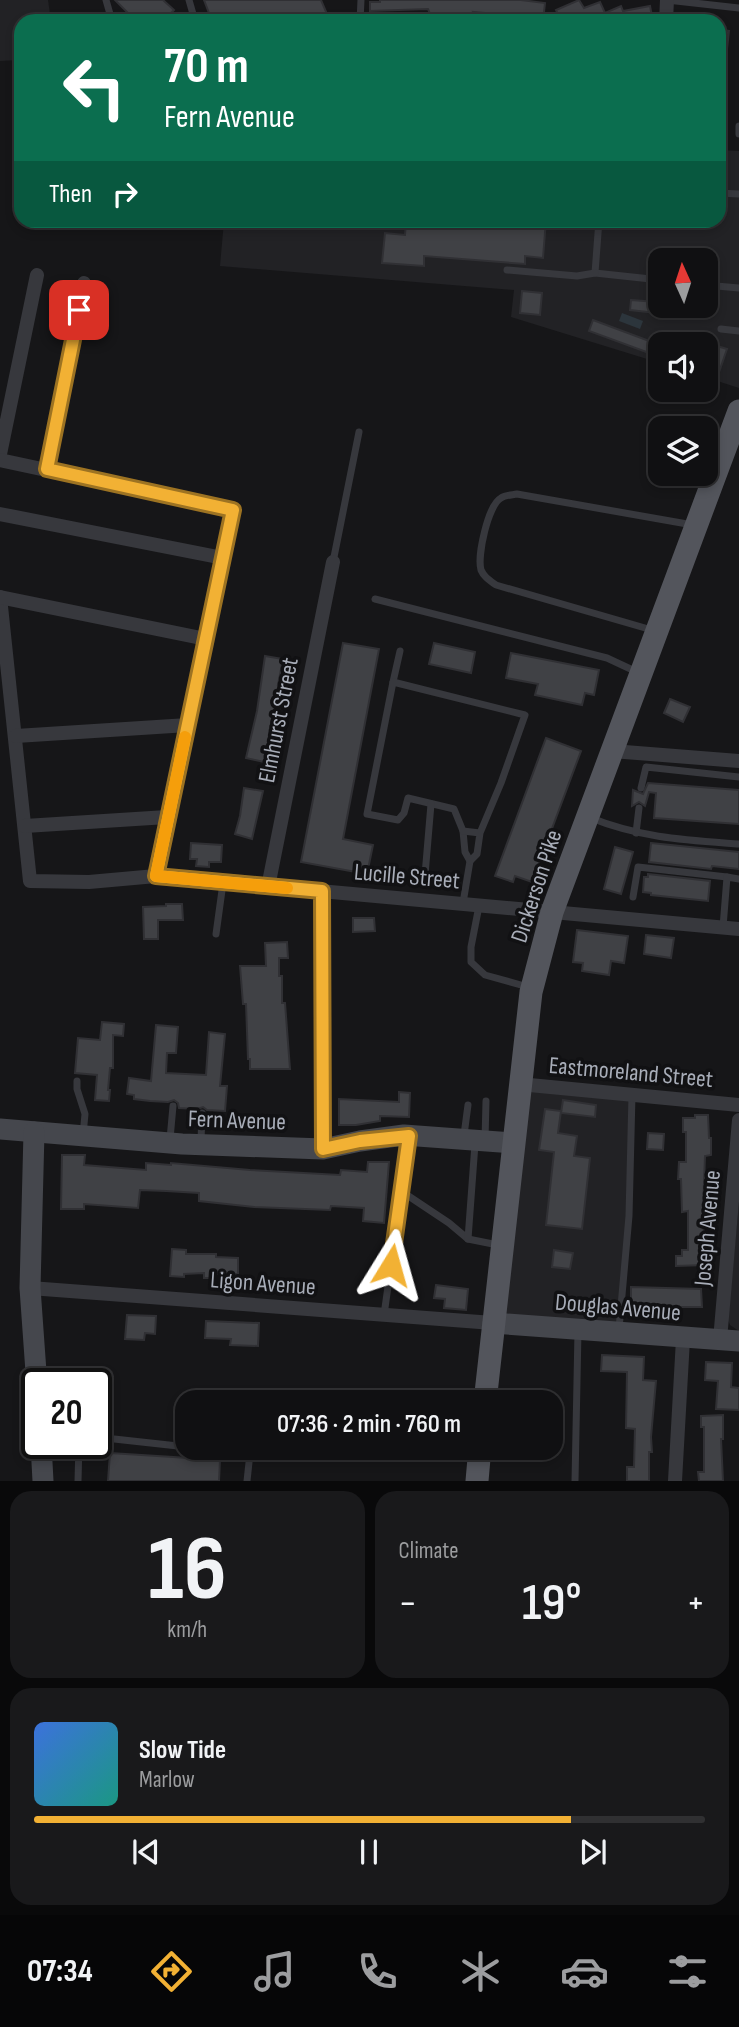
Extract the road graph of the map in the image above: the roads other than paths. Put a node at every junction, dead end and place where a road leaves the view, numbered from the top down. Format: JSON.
{"nodes":[{"id":1,"x":667,"y":0,"type":"edge"},
{"id":2,"x":738,"y":5,"type":"edge"},
{"id":3,"x":739,"y":126,"type":"edge"},
{"id":4,"x":739,"y":134,"type":"edge"},
{"id":5,"x":598,"y":228,"type":"edge"},
{"id":6,"x":507,"y":270,"type":"dead end"},
{"id":7,"x":595,"y":273,"type":"junction"},
{"id":8,"x":37,"y":275,"type":"dead end"},
{"id":9,"x":648,"y":279,"type":"edge"},
{"id":10,"x":84,"y":283,"type":"dead end"},
{"id":11,"x":718,"y":286,"type":"edge"},
{"id":12,"x":739,"y":288,"type":"edge"},
{"id":13,"x":721,"y":329,"type":"dead end"},
{"id":14,"x":739,"y":331,"type":"edge"},
{"id":15,"x":739,"y":411,"type":"edge"},
{"id":16,"x":359,"y":432,"type":"dead end"},
{"id":17,"x":0,"y":454,"type":"edge"},
{"id":18,"x":0,"y":460,"type":"edge"},
{"id":19,"x":47,"y":469,"type":"junction"},
{"id":20,"x":0,"y":514,"type":"edge"},
{"id":21,"x":697,"y":526,"type":"junction"},
{"id":22,"x":223,"y":558,"type":"junction"},
{"id":23,"x":333,"y":562,"type":"joint"},
{"id":24,"x":0,"y":597,"type":"edge"},
{"id":25,"x":375,"y":600,"type":"dead end"},
{"id":26,"x":657,"y":631,"type":"junction"},
{"id":27,"x":206,"y":639,"type":"junction"},
{"id":28,"x":400,"y":651,"type":"dead end"},
{"id":29,"x":641,"y":674,"type":"junction"},
{"id":30,"x":393,"y":682,"type":"junction"},
{"id":31,"x":188,"y":725,"type":"junction"},
{"id":32,"x":16,"y":736,"type":"junction"},
{"id":33,"x":612,"y":751,"type":"junction"},
{"id":34,"x":739,"y":761,"type":"edge"},
{"id":35,"x":739,"y":777,"type":"edge"},
{"id":36,"x":641,"y":788,"type":"dead end"},
{"id":37,"x":431,"y":804,"type":"junction"},
{"id":38,"x":639,"y":808,"type":"dead end"},
{"id":39,"x":587,"y":816,"type":"junction"},
{"id":40,"x":167,"y":817,"type":"junction"},
{"id":41,"x":25,"y":826,"type":"junction"},
{"id":42,"x":463,"y":831,"type":"junction"},
{"id":43,"x":480,"y":833,"type":"junction"},
{"id":44,"x":636,"y":833,"type":"junction"},
{"id":45,"x":739,"y":844,"type":"edge"},
{"id":46,"x":470,"y":861,"type":"junction"},
{"id":47,"x":425,"y":875,"type":"dead end"},
{"id":48,"x":156,"y":876,"type":"junction"},
{"id":49,"x":727,"y":877,"type":"junction"},
{"id":50,"x":739,"y":878,"type":"edge"},
{"id":51,"x":223,"y":883,"type":"junction"},
{"id":52,"x":268,"y":887,"type":"junction"},
{"id":53,"x":322,"y":891,"type":"junction"},
{"id":54,"x":633,"y":897,"type":"dead end"},
{"id":55,"x":463,"y":904,"type":"junction"},
{"id":56,"x":480,"y":906,"type":"junction"},
{"id":57,"x":552,"y":912,"type":"junction"},
{"id":58,"x":723,"y":927,"type":"junction"},
{"id":59,"x":739,"y":929,"type":"edge"},
{"id":60,"x":216,"y":934,"type":"dead end"},
{"id":61,"x":532,"y":988,"type":"junction"},
{"id":62,"x":77,"y":1081,"type":"dead end"},
{"id":63,"x":519,"y":1084,"type":"junction"},
{"id":64,"x":632,"y":1095,"type":"junction"},
{"id":65,"x":486,"y":1101,"type":"dead end"},
{"id":66,"x":468,"y":1105,"type":"dead end"},
{"id":67,"x":739,"y":1105,"type":"edge"},
{"id":68,"x":173,"y":1106,"type":"dead end"},
{"id":69,"x":202,"y":1113,"type":"dead end"},
{"id":70,"x":739,"y":1120,"type":"edge"},
{"id":71,"x":0,"y":1129,"type":"edge"},
{"id":72,"x":34,"y":1132,"type":"junction"},
{"id":73,"x":83,"y":1136,"type":"junction"},
{"id":74,"x":409,"y":1136,"type":"junction"},
{"id":75,"x":475,"y":1140,"type":"junction"},
{"id":76,"x":169,"y":1143,"type":"junction"},
{"id":77,"x":513,"y":1143,"type":"junction"},
{"id":78,"x":201,"y":1145,"type":"junction"},
{"id":79,"x":323,"y":1149,"type":"junction"},
{"id":80,"x":401,"y":1191,"type":"junction"},
{"id":81,"x":468,"y":1239,"type":"junction"},
{"id":82,"x":502,"y":1246,"type":"junction"},
{"id":83,"x":30,"y":1289,"type":"junction"},
{"id":84,"x":384,"y":1315,"type":"junction"},
{"id":85,"x":493,"y":1323,"type":"junction"},
{"id":86,"x":578,"y":1330,"type":"junction"},
{"id":87,"x":618,"y":1334,"type":"junction"},
{"id":88,"x":683,"y":1339,"type":"junction"},
{"id":89,"x":729,"y":1341,"type":"edge"},
{"id":90,"x":36,"y":1368,"type":"edge"},
{"id":91,"x":486,"y":1390,"type":"edge"},
{"id":92,"x":112,"y":1439,"type":"edge"},
{"id":93,"x":175,"y":1446,"type":"edge"},
{"id":94,"x":42,"y":1459,"type":"edge"},
{"id":95,"x":79,"y":1459,"type":"edge"},
{"id":96,"x":249,"y":1460,"type":"edge"},
{"id":97,"x":479,"y":1460,"type":"edge"},
{"id":98,"x":43,"y":1481,"type":"edge"},
{"id":99,"x":78,"y":1481,"type":"edge"},
{"id":100,"x":247,"y":1481,"type":"edge"},
{"id":101,"x":477,"y":1481,"type":"edge"},
{"id":102,"x":575,"y":1481,"type":"edge"},
{"id":103,"x":675,"y":1481,"type":"edge"}],
"edges":[{"from":1,"to":2,"type":"lane"},
{"from":3,"to":4,"type":"lane"},
{"from":5,"to":7,"type":"lane"},
{"from":6,"to":7,"type":"lane"},
{"from":7,"to":9,"type":"lane"},
{"from":8,"to":17,"type":"street"},
{"from":10,"to":19,"type":"street"},
{"from":11,"to":12,"type":"lane"},
{"from":13,"to":14,"type":"lane"},
{"from":15,"to":21,"type":"main road","name":"Dickerson Pike"},
{"from":16,"to":23,"type":"lane"},
{"from":18,"to":19,"type":"street"},
{"from":19,"to":22,"type":"street"},
{"from":20,"to":22,"type":"street"},
{"from":21,"to":26,"type":"main road","name":"Dickerson Pike"},
{"from":21,"to":26,"type":"lane"},
{"from":22,"to":27,"type":"street"},
{"from":23,"to":52,"type":"street","name":"Elmhurst Street"},
{"from":24,"to":27,"type":"street"},
{"from":24,"to":32,"type":"street"},
{"from":25,"to":29,"type":"lane"},
{"from":26,"to":29,"type":"main road","name":"Dickerson Pike"},
{"from":27,"to":31,"type":"street"},
{"from":28,"to":30,"type":"lane"},
{"from":29,"to":33,"type":"main road","name":"Dickerson Pike"},
{"from":30,"to":37,"type":"lane"},
{"from":30,"to":43,"type":"lane"},
{"from":31,"to":32,"type":"street"},
{"from":31,"to":40,"type":"street"},
{"from":32,"to":41,"type":"street"},
{"from":33,"to":34,"type":"street"},
{"from":33,"to":39,"type":"main road","name":"Dickerson Pike"},
{"from":35,"to":36,"type":"lane"},
{"from":37,"to":42,"type":"lane"},
{"from":37,"to":47,"type":"lane"},
{"from":38,"to":44,"type":"lane"},
{"from":39,"to":44,"type":"lane"},
{"from":39,"to":57,"type":"main road","name":"Dickerson Pike"},
{"from":40,"to":41,"type":"street"},
{"from":40,"to":48,"type":"street"},
{"from":41,"to":48,"type":"street","name":"Lucille Street"},
{"from":42,"to":43,"type":"lane"},
{"from":42,"to":46,"type":"lane"},
{"from":43,"to":46,"type":"lane"},
{"from":44,"to":45,"type":"lane"},
{"from":46,"to":55,"type":"lane"},
{"from":48,"to":51,"type":"street","name":"Lucille Street"},
{"from":49,"to":50,"type":"lane"},
{"from":49,"to":54,"type":"lane"},
{"from":49,"to":58,"type":"lane"},
{"from":51,"to":52,"type":"street","name":"Lucille Street"},
{"from":51,"to":60,"type":"lane"},
{"from":52,"to":53,"type":"street","name":"Lucille Street"},
{"from":53,"to":55,"type":"street","name":"Lucille Street"},
{"from":53,"to":79,"type":"street"},
{"from":55,"to":56,"type":"street","name":"Lucille Street"},
{"from":56,"to":57,"type":"street","name":"Lucille Street"},
{"from":56,"to":61,"type":"lane"},
{"from":57,"to":58,"type":"street","name":"Lucille Street"},
{"from":57,"to":61,"type":"main road","name":"Dickerson Pike"},
{"from":58,"to":59,"type":"street","name":"Lucille Street"},
{"from":61,"to":63,"type":"main road","name":"Dickerson Pike"},
{"from":62,"to":73,"type":"lane"},
{"from":63,"to":64,"type":"street","name":"Eastmoreland Street"},
{"from":63,"to":77,"type":"main road","name":"Dickerson Pike"},
{"from":64,"to":67,"type":"street","name":"Eastmoreland Street"},
{"from":64,"to":87,"type":"lane"},
{"from":65,"to":75,"type":"lane"},
{"from":66,"to":75,"type":"lane"},
{"from":68,"to":76,"type":"lane"},
{"from":69,"to":78,"type":"lane"},
{"from":70,"to":89,"type":"street","name":"Joseph Avenue"},
{"from":71,"to":72,"type":"street","name":"Fern Avenue"},
{"from":72,"to":73,"type":"street","name":"Fern Avenue"},
{"from":72,"to":83,"type":"street"},
{"from":73,"to":76,"type":"street","name":"Fern Avenue"},
{"from":74,"to":75,"type":"street","name":"Fern Avenue"},
{"from":74,"to":79,"type":"street","name":"Fern Avenue"},
{"from":74,"to":80,"type":"lane"},
{"from":75,"to":77,"type":"street","name":"Fern Avenue"},
{"from":75,"to":81,"type":"lane"},
{"from":76,"to":78,"type":"street","name":"Fern Avenue"},
{"from":77,"to":82,"type":"main road","name":"Dickerson Pike"},
{"from":78,"to":79,"type":"street","name":"Fern Avenue"},
{"from":80,"to":81,"type":"lane"},
{"from":80,"to":84,"type":"lane"},
{"from":81,"to":82,"type":"lane"},
{"from":82,"to":85,"type":"main road","name":"Dickerson Pike"},
{"from":83,"to":84,"type":"street","name":"Ligon Avenue"},
{"from":83,"to":90,"type":"street"},
{"from":84,"to":85,"type":"street","name":"Ligon Avenue"},
{"from":85,"to":86,"type":"street","name":"Douglas Avenue"},
{"from":85,"to":91,"type":"main road","name":"Dickerson Pike"},
{"from":86,"to":87,"type":"street","name":"Douglas Avenue"},
{"from":86,"to":102,"type":"lane"},
{"from":87,"to":88,"type":"street","name":"Douglas Avenue"},
{"from":88,"to":89,"type":"street","name":"Douglas Avenue"},
{"from":88,"to":103,"type":"street"},
{"from":92,"to":93,"type":"lane"},
{"from":94,"to":98,"type":"street"},
{"from":95,"to":99,"type":"lane"},
{"from":96,"to":100,"type":"lane"},
{"from":97,"to":101,"type":"main road"}]}
